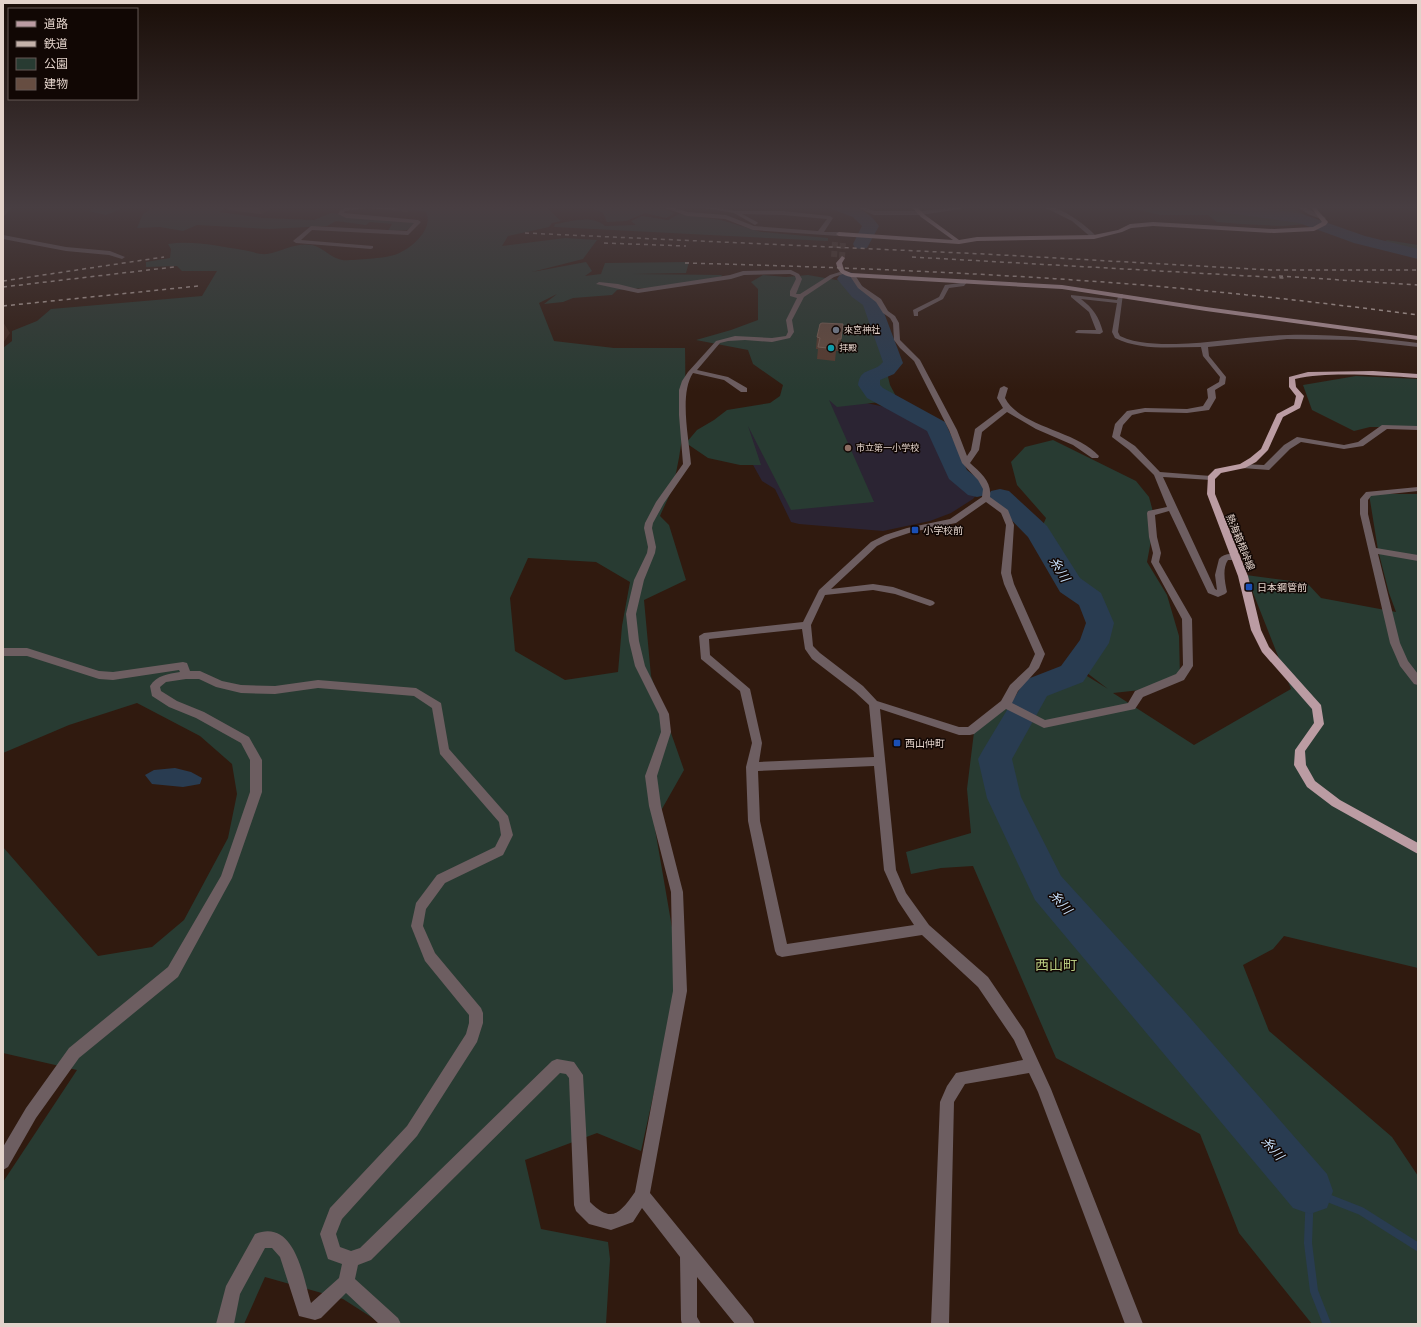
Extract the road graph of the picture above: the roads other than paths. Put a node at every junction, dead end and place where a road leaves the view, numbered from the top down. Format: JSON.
{"nodes":[{"id":1,"x":840,"y":268,"type":"edge"},
{"id":2,"x":848,"y":274,"type":"junction"},
{"id":3,"x":965,"y":281,"type":"junction"},
{"id":4,"x":599,"y":284,"type":"dead end"},
{"id":5,"x":801,"y":296,"type":"junction"},
{"id":6,"x":1121,"y":299,"type":"junction"},
{"id":7,"x":916,"y":314,"type":"dead end"},
{"id":8,"x":1078,"y":332,"type":"dead end"},
{"id":9,"x":1418,"y":338,"type":"edge"},
{"id":10,"x":1204,"y":345,"type":"junction"},
{"id":11,"x":1418,"y":345,"type":"edge"},
{"id":12,"x":692,"y":371,"type":"junction"},
{"id":13,"x":1418,"y":376,"type":"edge"},
{"id":14,"x":1004,"y":388,"type":"dead end"},
{"id":15,"x":744,"y":390,"type":"dead end"},
{"id":16,"x":1007,"y":409,"type":"junction"},
{"id":17,"x":1418,"y":428,"type":"edge"},
{"id":18,"x":1095,"y":456,"type":"dead end"},
{"id":19,"x":966,"y":463,"type":"junction"},
{"id":20,"x":1242,"y":466,"type":"junction"},
{"id":21,"x":1158,"y":474,"type":"junction"},
{"id":22,"x":1211,"y":478,"type":"junction"},
{"id":23,"x":1418,"y":489,"type":"edge"},
{"id":24,"x":986,"y":498,"type":"junction"},
{"id":25,"x":1172,"y":508,"type":"junction"},
{"id":26,"x":1374,"y":550,"type":"junction"},
{"id":27,"x":1236,"y":558,"type":"junction"},
{"id":28,"x":1418,"y":558,"type":"edge"},
{"id":29,"x":822,"y":592,"type":"junction"},
{"id":30,"x":930,"y":602,"type":"dead end"},
{"id":31,"x":806,"y":625,"type":"junction"},
{"id":32,"x":3,"y":652,"type":"edge"},
{"id":33,"x":186,"y":675,"type":"junction"},
{"id":34,"x":1418,"y":681,"type":"edge"},
{"id":35,"x":874,"y":704,"type":"junction"},
{"id":36,"x":1005,"y":704,"type":"junction"},
{"id":37,"x":880,"y":761,"type":"junction"},
{"id":38,"x":752,"y":766,"type":"junction"},
{"id":39,"x":1418,"y":849,"type":"edge"},
{"id":40,"x":924,"y":928,"type":"junction"},
{"id":41,"x":1033,"y":1065,"type":"junction"},
{"id":42,"x":3,"y":1162,"type":"edge"},
{"id":43,"x":642,"y":1195,"type":"junction"},
{"id":44,"x":688,"y":1254,"type":"junction"},
{"id":45,"x":351,"y":1259,"type":"junction"},
{"id":46,"x":346,"y":1282,"type":"junction"},
{"id":47,"x":225,"y":1324,"type":"edge"},
{"id":48,"x":392,"y":1324,"type":"edge"},
{"id":49,"x":692,"y":1324,"type":"edge"},
{"id":50,"x":746,"y":1324,"type":"edge"},
{"id":51,"x":940,"y":1324,"type":"edge"},
{"id":52,"x":1134,"y":1324,"type":"edge"}],
"edges":[{"from":1,"to":2,"type":"main road"},
{"from":2,"to":3,"type":"main road"},
{"from":2,"to":5,"type":"street"},
{"from":2,"to":19,"type":"street"},
{"from":3,"to":6,"type":"main road"},
{"from":3,"to":7,"type":"street"},
{"from":4,"to":5,"type":"street"},
{"from":5,"to":12,"type":"street"},
{"from":6,"to":8,"type":"street"},
{"from":6,"to":9,"type":"main road"},
{"from":6,"to":10,"type":"street"},
{"from":10,"to":11,"type":"street"},
{"from":10,"to":21,"type":"street"},
{"from":12,"to":15,"type":"street"},
{"from":12,"to":43,"type":"street"},
{"from":13,"to":20,"type":"main road"},
{"from":14,"to":16,"type":"street"},
{"from":16,"to":18,"type":"street"},
{"from":16,"to":19,"type":"street"},
{"from":17,"to":20,"type":"street"},
{"from":19,"to":24,"type":"street"},
{"from":20,"to":22,"type":"main road"},
{"from":21,"to":22,"type":"street"},
{"from":21,"to":25,"type":"street"},
{"from":22,"to":27,"type":"main road","name":"熱海箱根峠線"},
{"from":23,"to":26,"type":"street"},
{"from":24,"to":29,"type":"street"},
{"from":24,"to":36,"type":"street"},
{"from":25,"to":27,"type":"street"},
{"from":25,"to":36,"type":"street"},
{"from":26,"to":28,"type":"street"},
{"from":26,"to":34,"type":"street"},
{"from":27,"to":39,"type":"main road","name":"熱海箱根峠線"},
{"from":29,"to":30,"type":"street"},
{"from":29,"to":31,"type":"street"},
{"from":31,"to":35,"type":"street"},
{"from":31,"to":38,"type":"street"},
{"from":32,"to":33,"type":"street"},
{"from":33,"to":42,"type":"street"},
{"from":33,"to":45,"type":"street"},
{"from":35,"to":36,"type":"street"},
{"from":35,"to":37,"type":"street"},
{"from":37,"to":38,"type":"street"},
{"from":37,"to":40,"type":"street"},
{"from":38,"to":40,"type":"street"},
{"from":40,"to":41,"type":"street"},
{"from":41,"to":51,"type":"street"},
{"from":41,"to":52,"type":"street"},
{"from":43,"to":44,"type":"street"},
{"from":43,"to":45,"type":"street"},
{"from":44,"to":49,"type":"street"},
{"from":44,"to":50,"type":"street"},
{"from":45,"to":46,"type":"street"},
{"from":46,"to":47,"type":"street"},
{"from":46,"to":48,"type":"street"}]}
